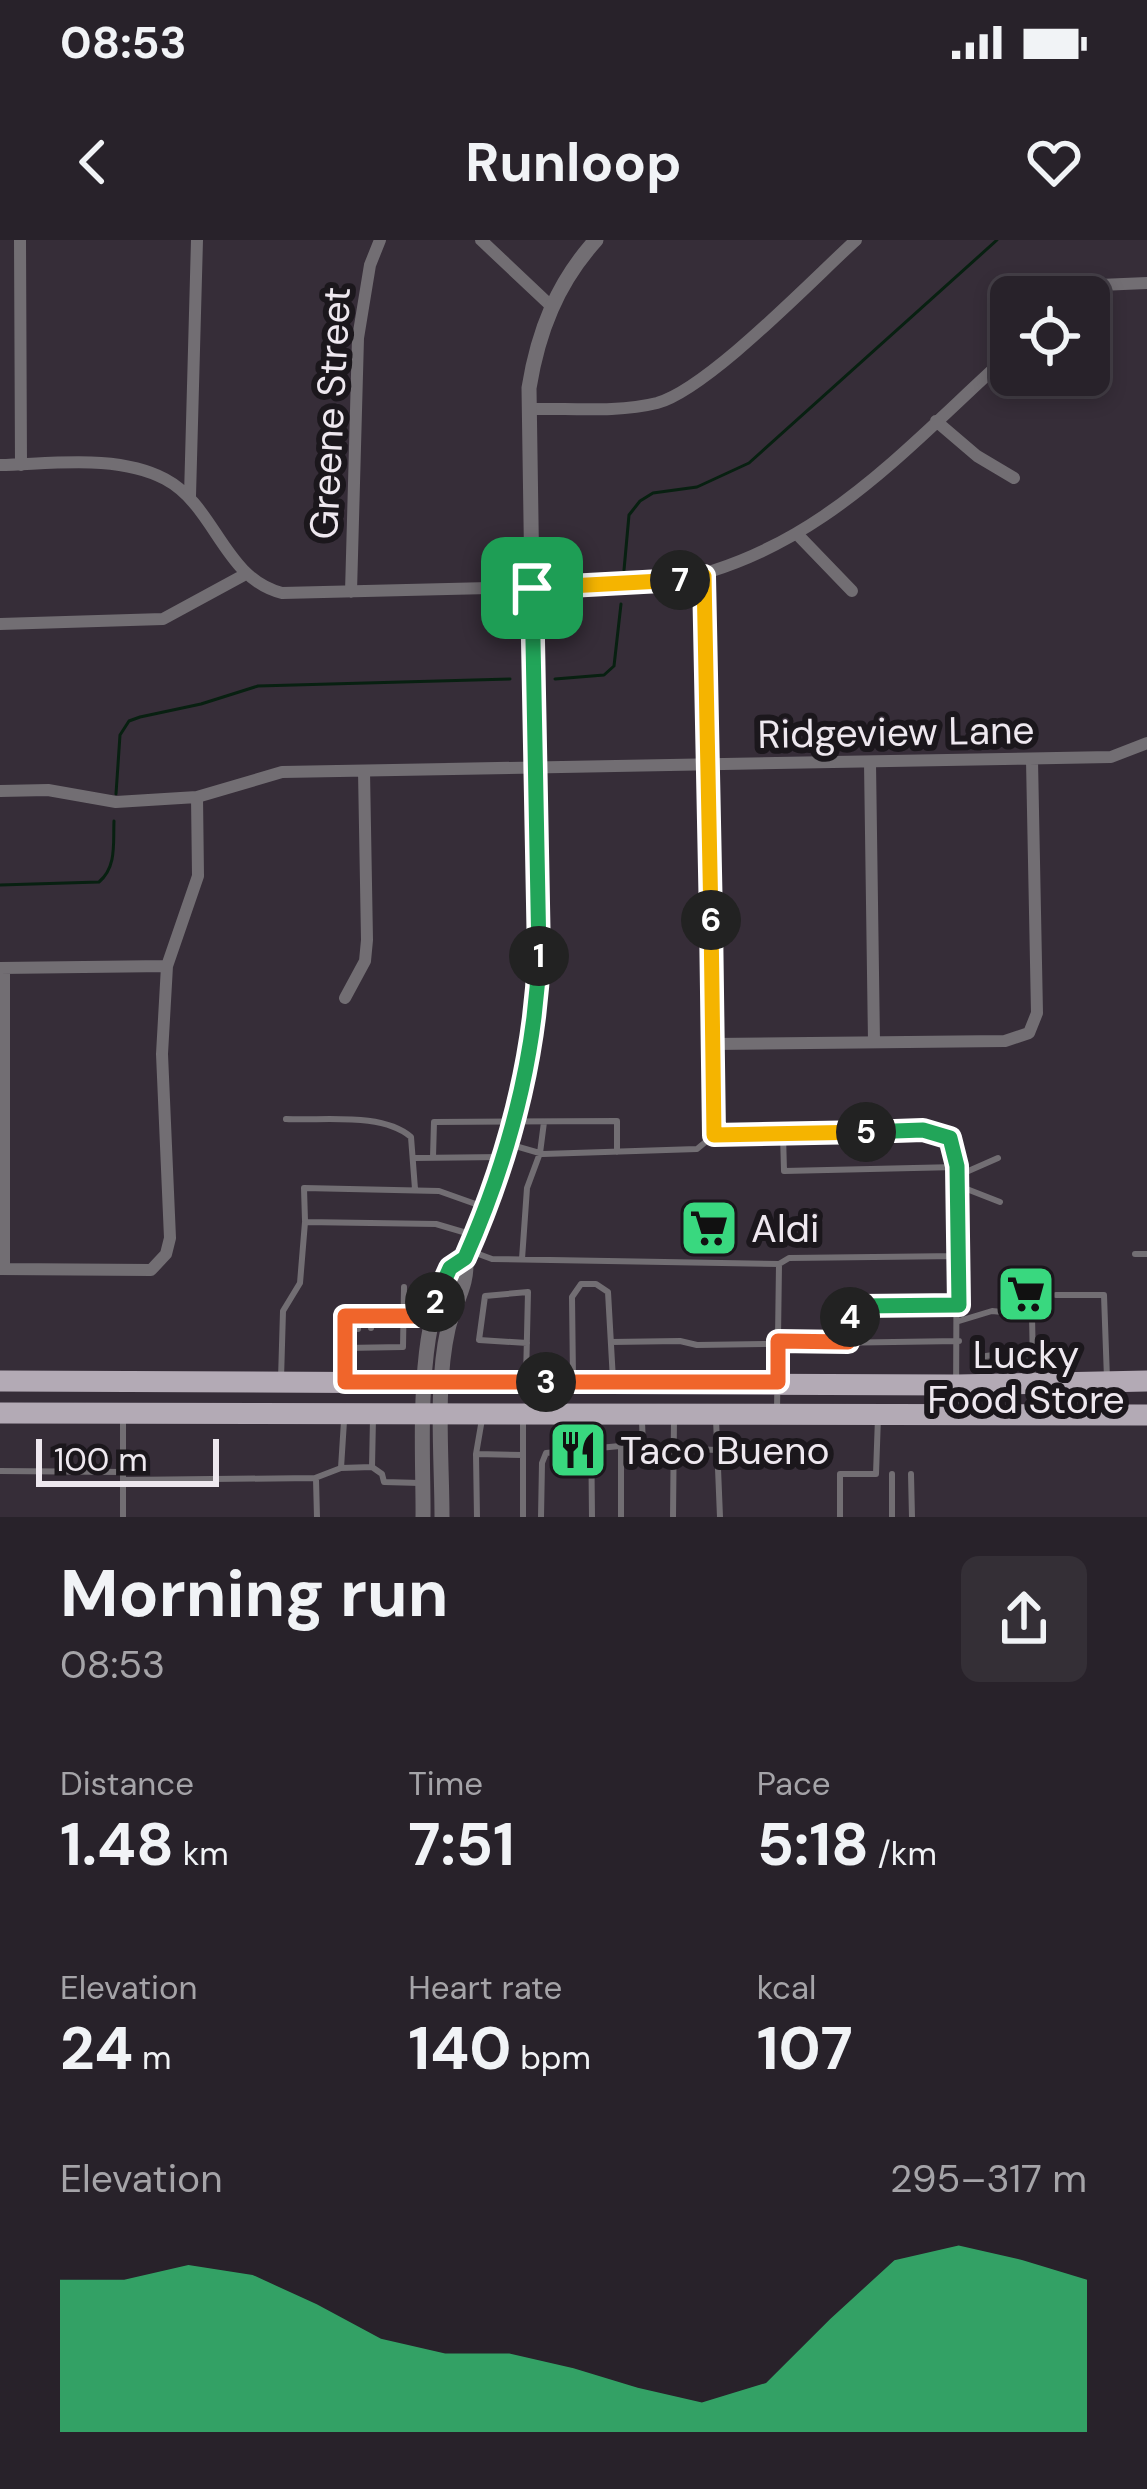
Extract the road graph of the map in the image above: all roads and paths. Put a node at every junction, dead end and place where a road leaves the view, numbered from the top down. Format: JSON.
{"nodes":[{"id":1,"x":20,"y":240,"type":"edge"},
{"id":2,"x":197,"y":240,"type":"edge"},
{"id":3,"x":380,"y":240,"type":"edge"},
{"id":4,"x":481,"y":240,"type":"edge"},
{"id":5,"x":596,"y":240,"type":"edge"},
{"id":6,"x":856,"y":240,"type":"edge"},
{"id":7,"x":1110,"y":283,"type":"edge"},
{"id":8,"x":1147,"y":283,"type":"edge"},
{"id":9,"x":551,"y":306,"type":"junction"},
{"id":10,"x":990,"y":372,"type":"edge"},
{"id":11,"x":528,"y":409,"type":"junction"},
{"id":12,"x":936,"y":421,"type":"junction"},
{"id":13,"x":0,"y":465,"type":"edge"},
{"id":14,"x":21,"y":465,"type":"junction"},
{"id":15,"x":1014,"y":478,"type":"dead end"},
{"id":16,"x":190,"y":496,"type":"junction"},
{"id":17,"x":798,"y":536,"type":"junction"},
{"id":18,"x":244,"y":574,"type":"junction"},
{"id":19,"x":704,"y":576,"type":"junction"},
{"id":20,"x":532,"y":588,"type":"junction"},
{"id":21,"x":852,"y":591,"type":"dead end"},
{"id":22,"x":351,"y":592,"type":"junction"},
{"id":23,"x":0,"y":624,"type":"edge"},
{"id":24,"x":1147,"y":743,"type":"edge"},
{"id":25,"x":1032,"y":760,"type":"junction"},
{"id":26,"x":870,"y":763,"type":"junction"},
{"id":27,"x":708,"y":767,"type":"junction"},
{"id":28,"x":536,"y":769,"type":"junction"},
{"id":29,"x":364,"y":771,"type":"junction"},
{"id":30,"x":0,"y":791,"type":"edge"},
{"id":31,"x":197,"y":796,"type":"junction"},
{"id":32,"x":167,"y":966,"type":"junction"},
{"id":33,"x":2,"y":968,"type":"edge"},
{"id":34,"x":346,"y":998,"type":"dead end"},
{"id":35,"x":874,"y":1042,"type":"junction"},
{"id":36,"x":713,"y":1044,"type":"junction"},
{"id":37,"x":286,"y":1120,"type":"dead end"},
{"id":38,"x":513,"y":1122,"type":"junction"},
{"id":39,"x":544,"y":1122,"type":"junction"},
{"id":40,"x":783,"y":1134,"type":"junction"},
{"id":41,"x":714,"y":1135,"type":"junction"},
{"id":42,"x":506,"y":1151,"type":"junction"},
{"id":43,"x":617,"y":1152,"type":"junction"},
{"id":44,"x":541,"y":1153,"type":"junction"},
{"id":45,"x":433,"y":1157,"type":"junction"},
{"id":46,"x":414,"y":1158,"type":"junction"},
{"id":47,"x":998,"y":1158,"type":"dead end"},
{"id":48,"x":957,"y":1166,"type":"junction"},
{"id":49,"x":957,"y":1181,"type":"junction"},
{"id":50,"x":416,"y":1189,"type":"junction"},
{"id":51,"x":1000,"y":1202,"type":"dead end"},
{"id":52,"x":487,"y":1208,"type":"junction"},
{"id":53,"x":305,"y":1222,"type":"junction"},
{"id":54,"x":469,"y":1248,"type":"junction"},
{"id":55,"x":1135,"y":1254,"type":"dead end"},
{"id":56,"x":1147,"y":1254,"type":"edge"},
{"id":57,"x":958,"y":1256,"type":"junction"},
{"id":58,"x":522,"y":1258,"type":"junction"},
{"id":59,"x":779,"y":1264,"type":"junction"},
{"id":60,"x":2,"y":1269,"type":"edge"},
{"id":61,"x":404,"y":1287,"type":"dead end"},
{"id":62,"x":459,"y":1293,"type":"junction"},
{"id":63,"x":1057,"y":1295,"type":"dead end"},
{"id":64,"x":484,"y":1303,"type":"junction"},
{"id":65,"x":959,"y":1305,"type":"junction"},
{"id":66,"x":358,"y":1316,"type":"junction"},
{"id":67,"x":370,"y":1316,"type":"junction"},
{"id":68,"x":386,"y":1316,"type":"junction"},
{"id":69,"x":404,"y":1316,"type":"junction"},
{"id":70,"x":432,"y":1316,"type":"junction"},
{"id":71,"x":959,"y":1321,"type":"junction"},
{"id":72,"x":370,"y":1328,"type":"dead end"},
{"id":73,"x":386,"y":1328,"type":"dead end"},
{"id":74,"x":358,"y":1329,"type":"dead end"},
{"id":75,"x":959,"y":1340,"type":"junction"},
{"id":76,"x":778,"y":1341,"type":"junction"},
{"id":77,"x":611,"y":1342,"type":"junction"},
{"id":78,"x":848,"y":1342,"type":"junction"},
{"id":79,"x":526,"y":1343,"type":"junction"},
{"id":80,"x":345,"y":1348,"type":"junction"},
{"id":81,"x":1034,"y":1375,"type":"junction"},
{"id":82,"x":0,"y":1381,"type":"edge"},
{"id":83,"x":613,"y":1381,"type":"junction"},
{"id":84,"x":643,"y":1381,"type":"junction"},
{"id":85,"x":1147,"y":1381,"type":"edge"},
{"id":86,"x":123,"y":1382,"type":"junction"},
{"id":87,"x":281,"y":1382,"type":"junction"},
{"id":88,"x":345,"y":1382,"type":"junction"},
{"id":89,"x":435,"y":1382,"type":"junction"},
{"id":90,"x":526,"y":1382,"type":"junction"},
{"id":91,"x":573,"y":1382,"type":"junction"},
{"id":92,"x":778,"y":1382,"type":"junction"},
{"id":93,"x":1107,"y":1382,"type":"junction"},
{"id":94,"x":957,"y":1385,"type":"junction"},
{"id":95,"x":984,"y":1385,"type":"junction"},
{"id":96,"x":0,"y":1413,"type":"edge"},
{"id":97,"x":123,"y":1414,"type":"junction"},
{"id":98,"x":281,"y":1414,"type":"junction"},
{"id":99,"x":344,"y":1414,"type":"junction"},
{"id":100,"x":642,"y":1414,"type":"junction"},
{"id":101,"x":674,"y":1414,"type":"junction"},
{"id":102,"x":716,"y":1414,"type":"junction"},
{"id":103,"x":777,"y":1414,"type":"junction"},
{"id":104,"x":878,"y":1414,"type":"junction"},
{"id":105,"x":956,"y":1414,"type":"junction"},
{"id":106,"x":373,"y":1415,"type":"junction"},
{"id":107,"x":433,"y":1415,"type":"junction"},
{"id":108,"x":483,"y":1415,"type":"junction"},
{"id":109,"x":523,"y":1415,"type":"junction"},
{"id":110,"x":580,"y":1415,"type":"junction"},
{"id":111,"x":1147,"y":1415,"type":"edge"},
{"id":112,"x":621,"y":1446,"type":"junction"},
{"id":113,"x":643,"y":1447,"type":"junction"},
{"id":114,"x":673,"y":1448,"type":"junction"},
{"id":115,"x":591,"y":1449,"type":"junction"},
{"id":116,"x":718,"y":1450,"type":"junction"},
{"id":117,"x":568,"y":1453,"type":"junction"},
{"id":118,"x":476,"y":1454,"type":"junction"},
{"id":119,"x":523,"y":1455,"type":"junction"},
{"id":120,"x":372,"y":1467,"type":"junction"},
{"id":121,"x":341,"y":1468,"type":"junction"},
{"id":122,"x":0,"y":1471,"type":"edge"},
{"id":123,"x":892,"y":1474,"type":"dead end"},
{"id":124,"x":911,"y":1474,"type":"dead end"},
{"id":125,"x":123,"y":1476,"type":"junction"},
{"id":126,"x":316,"y":1478,"type":"junction"},
{"id":127,"x":424,"y":1483,"type":"junction"},
{"id":128,"x":123,"y":1517,"type":"edge"},
{"id":129,"x":317,"y":1517,"type":"edge"},
{"id":130,"x":423,"y":1517,"type":"edge"},
{"id":131,"x":442,"y":1517,"type":"edge"},
{"id":132,"x":477,"y":1517,"type":"edge"},
{"id":133,"x":523,"y":1517,"type":"edge"},
{"id":134,"x":541,"y":1517,"type":"edge"},
{"id":135,"x":592,"y":1517,"type":"edge"},
{"id":136,"x":621,"y":1517,"type":"edge"},
{"id":137,"x":673,"y":1517,"type":"edge"},
{"id":138,"x":720,"y":1517,"type":"edge"},
{"id":139,"x":840,"y":1517,"type":"edge"},
{"id":140,"x":892,"y":1517,"type":"edge"},
{"id":141,"x":912,"y":1517,"type":"edge"}],
"edges":[{"from":1,"to":14,"type":"street"},
{"from":2,"to":16,"type":"street"},
{"from":3,"to":22,"type":"street","name":"Greene Street"},
{"from":4,"to":9,"type":"street"},
{"from":5,"to":9,"type":"street"},
{"from":6,"to":11,"type":"street"},
{"from":7,"to":8,"type":"street"},
{"from":9,"to":11,"type":"street"},
{"from":10,"to":12,"type":"street"},
{"from":11,"to":20,"type":"street"},
{"from":12,"to":15,"type":"street"},
{"from":12,"to":17,"type":"street"},
{"from":13,"to":14,"type":"street"},
{"from":14,"to":16,"type":"street"},
{"from":16,"to":18,"type":"street"},
{"from":17,"to":19,"type":"street"},
{"from":17,"to":21,"type":"street"},
{"from":18,"to":22,"type":"street"},
{"from":18,"to":23,"type":"street"},
{"from":19,"to":20,"type":"street"},
{"from":19,"to":27,"type":"street"},
{"from":20,"to":22,"type":"street"},
{"from":20,"to":28,"type":"street"},
{"from":24,"to":25,"type":"street","name":"Ridgeview Lane"},
{"from":25,"to":26,"type":"street","name":"Ridgeview Lane"},
{"from":25,"to":35,"type":"street"},
{"from":26,"to":27,"type":"street","name":"Ridgeview Lane"},
{"from":26,"to":35,"type":"street"},
{"from":27,"to":28,"type":"street","name":"Ridgeview Lane"},
{"from":27,"to":36,"type":"street"},
{"from":28,"to":29,"type":"street","name":"Ridgeview Lane"},
{"from":28,"to":38,"type":"street"},
{"from":29,"to":31,"type":"street","name":"Ridgeview Lane"},
{"from":29,"to":34,"type":"street"},
{"from":30,"to":31,"type":"street","name":"Ridgeview Lane"},
{"from":31,"to":32,"type":"street"},
{"from":32,"to":33,"type":"street"},
{"from":32,"to":60,"type":"street"},
{"from":33,"to":60,"type":"street"},
{"from":35,"to":36,"type":"street"},
{"from":36,"to":41,"type":"street"},
{"from":37,"to":46,"type":"lane"},
{"from":38,"to":39,"type":"lane"},
{"from":38,"to":42,"type":"street"},
{"from":38,"to":45,"type":"lane"},
{"from":39,"to":43,"type":"lane"},
{"from":39,"to":44,"type":"lane"},
{"from":40,"to":41,"type":"lane"},
{"from":40,"to":48,"type":"lane"},
{"from":40,"to":48,"type":"lane"},
{"from":41,"to":43,"type":"lane"},
{"from":42,"to":44,"type":"lane"},
{"from":42,"to":45,"type":"lane"},
{"from":42,"to":52,"type":"street"},
{"from":43,"to":44,"type":"lane"},
{"from":44,"to":58,"type":"lane"},
{"from":45,"to":46,"type":"lane"},
{"from":46,"to":50,"type":"lane"},
{"from":47,"to":49,"type":"lane"},
{"from":48,"to":49,"type":"lane"},
{"from":49,"to":51,"type":"lane"},
{"from":49,"to":57,"type":"lane"},
{"from":50,"to":52,"type":"lane"},
{"from":50,"to":53,"type":"lane"},
{"from":52,"to":54,"type":"street"},
{"from":53,"to":54,"type":"lane"},
{"from":53,"to":87,"type":"lane"},
{"from":54,"to":58,"type":"lane"},
{"from":54,"to":62,"type":"street"},
{"from":54,"to":70,"type":"street"},
{"from":55,"to":56,"type":"lane"},
{"from":57,"to":59,"type":"lane"},
{"from":57,"to":65,"type":"lane"},
{"from":58,"to":59,"type":"lane"},
{"from":59,"to":76,"type":"lane"},
{"from":61,"to":69,"type":"lane"},
{"from":62,"to":64,"type":"lane"},
{"from":62,"to":89,"type":"street"},
{"from":63,"to":93,"type":"lane"},
{"from":64,"to":79,"type":"lane"},
{"from":64,"to":79,"type":"lane"},
{"from":65,"to":71,"type":"lane"},
{"from":65,"to":78,"type":"lane"},
{"from":66,"to":67,"type":"lane"},
{"from":66,"to":74,"type":"lane"},
{"from":66,"to":80,"type":"lane"},
{"from":67,"to":68,"type":"lane"},
{"from":67,"to":72,"type":"lane"},
{"from":68,"to":69,"type":"lane"},
{"from":68,"to":73,"type":"lane"},
{"from":69,"to":70,"type":"lane"},
{"from":69,"to":80,"type":"lane"},
{"from":70,"to":89,"type":"street"},
{"from":71,"to":75,"type":"lane"},
{"from":71,"to":81,"type":"lane"},
{"from":75,"to":78,"type":"lane"},
{"from":75,"to":94,"type":"lane"},
{"from":76,"to":77,"type":"lane"},
{"from":76,"to":78,"type":"lane"},
{"from":76,"to":92,"type":"lane"},
{"from":77,"to":83,"type":"lane"},
{"from":77,"to":91,"type":"lane"},
{"from":79,"to":90,"type":"lane"},
{"from":80,"to":88,"type":"lane"},
{"from":81,"to":93,"type":"main road"},
{"from":81,"to":95,"type":"main road"},
{"from":81,"to":95,"type":"lane"},
{"from":82,"to":86,"type":"main road"},
{"from":83,"to":84,"type":"main road"},
{"from":83,"to":91,"type":"main road"},
{"from":84,"to":92,"type":"main road"},
{"from":84,"to":100,"type":"lane"},
{"from":85,"to":93,"type":"main road"},
{"from":86,"to":87,"type":"main road"},
{"from":86,"to":97,"type":"main road"},
{"from":87,"to":88,"type":"main road"},
{"from":87,"to":98,"type":"main road"},
{"from":88,"to":89,"type":"main road"},
{"from":89,"to":90,"type":"main road"},
{"from":89,"to":107,"type":"street"},
{"from":90,"to":91,"type":"main road"},
{"from":92,"to":94,"type":"main road"},
{"from":92,"to":103,"type":"lane"},
{"from":94,"to":95,"type":"main road"},
{"from":94,"to":105,"type":"lane"},
{"from":96,"to":97,"type":"main road"},
{"from":97,"to":98,"type":"main road"},
{"from":97,"to":125,"type":"lane"},
{"from":98,"to":99,"type":"main road"},
{"from":99,"to":106,"type":"main road"},
{"from":99,"to":121,"type":"lane"},
{"from":100,"to":101,"type":"main road"},
{"from":100,"to":110,"type":"main road"},
{"from":100,"to":113,"type":"lane"},
{"from":101,"to":102,"type":"main road"},
{"from":101,"to":114,"type":"lane"},
{"from":102,"to":103,"type":"main road"},
{"from":102,"to":116,"type":"lane"},
{"from":103,"to":104,"type":"main road"},
{"from":104,"to":105,"type":"main road"},
{"from":104,"to":139,"type":"lane"},
{"from":105,"to":111,"type":"main road"},
{"from":106,"to":107,"type":"main road"},
{"from":106,"to":120,"type":"lane"},
{"from":107,"to":108,"type":"main road"},
{"from":107,"to":127,"type":"street"},
{"from":107,"to":131,"type":"street"},
{"from":108,"to":109,"type":"main road"},
{"from":108,"to":118,"type":"lane"},
{"from":109,"to":110,"type":"main road"},
{"from":109,"to":119,"type":"lane"},
{"from":110,"to":115,"type":"lane"},
{"from":110,"to":117,"type":"lane"},
{"from":112,"to":113,"type":"lane"},
{"from":112,"to":115,"type":"lane"},
{"from":112,"to":136,"type":"lane"},
{"from":113,"to":114,"type":"lane"},
{"from":114,"to":116,"type":"lane"},
{"from":114,"to":137,"type":"lane"},
{"from":115,"to":117,"type":"lane"},
{"from":115,"to":135,"type":"lane"},
{"from":116,"to":138,"type":"lane"},
{"from":117,"to":134,"type":"lane"},
{"from":118,"to":119,"type":"lane"},
{"from":118,"to":132,"type":"lane"},
{"from":119,"to":133,"type":"lane"},
{"from":120,"to":121,"type":"lane"},
{"from":120,"to":127,"type":"lane"},
{"from":121,"to":126,"type":"lane"},
{"from":122,"to":125,"type":"lane"},
{"from":123,"to":140,"type":"lane"},
{"from":124,"to":141,"type":"lane"},
{"from":125,"to":126,"type":"lane"},
{"from":125,"to":128,"type":"lane"},
{"from":126,"to":129,"type":"lane"},
{"from":127,"to":130,"type":"street"}]}
